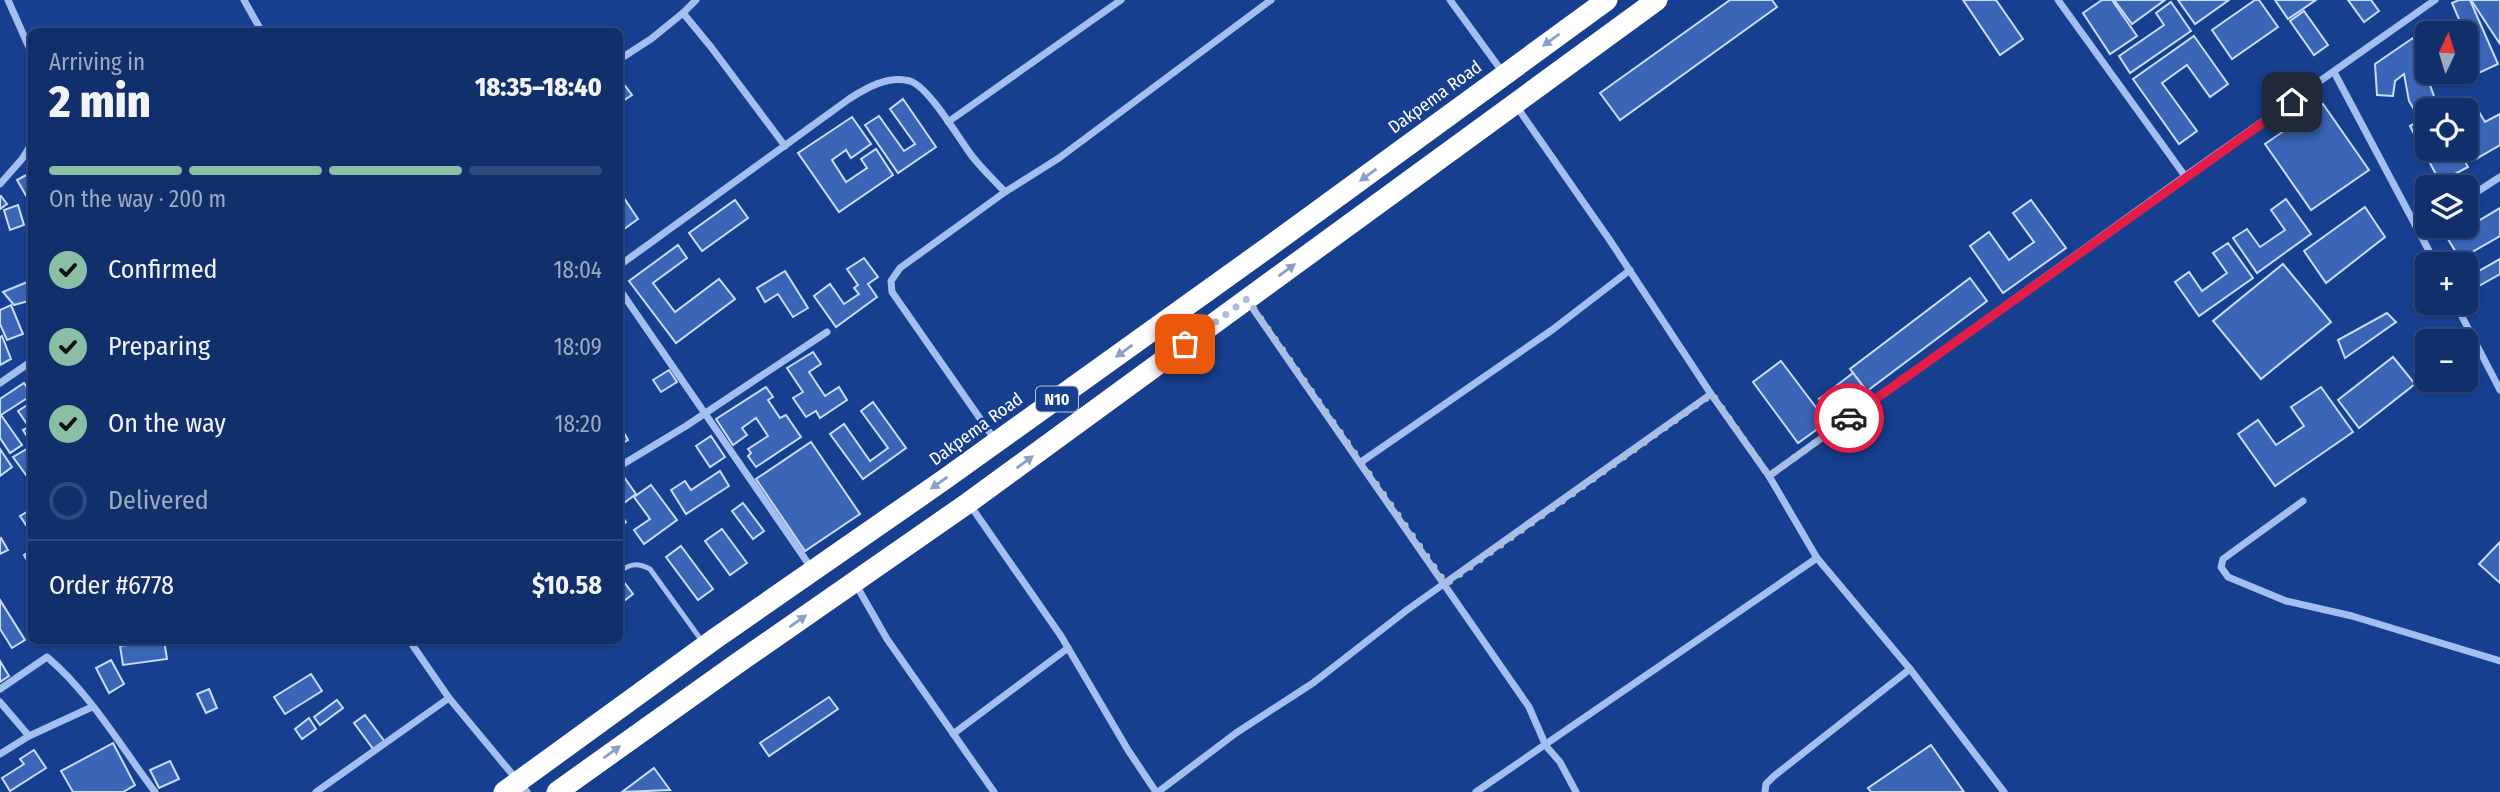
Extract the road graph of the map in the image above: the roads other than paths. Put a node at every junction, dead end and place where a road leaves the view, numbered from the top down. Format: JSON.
{"nodes":[{"id":1,"x":8,"y":0,"type":"edge"},
{"id":2,"x":244,"y":0,"type":"edge"},
{"id":3,"x":696,"y":0,"type":"edge"},
{"id":4,"x":1121,"y":0,"type":"edge"},
{"id":5,"x":1270,"y":0,"type":"edge"},
{"id":6,"x":1450,"y":0,"type":"edge"},
{"id":7,"x":1606,"y":0,"type":"edge"},
{"id":8,"x":1657,"y":0,"type":"edge"},
{"id":9,"x":2058,"y":0,"type":"edge"},
{"id":10,"x":2435,"y":0,"type":"edge"},
{"id":11,"x":683,"y":13,"type":"junction"},
{"id":12,"x":260,"y":28,"type":"edge"},
{"id":13,"x":28,"y":45,"type":"edge"},
{"id":14,"x":623,"y":57,"type":"edge"},
{"id":15,"x":2334,"y":72,"type":"junction"},
{"id":16,"x":1504,"y":74,"type":"junction"},
{"id":17,"x":1515,"y":103,"type":"junction"},
{"id":18,"x":948,"y":122,"type":"junction"},
{"id":19,"x":785,"y":146,"type":"junction"},
{"id":20,"x":28,"y":149,"type":"edge"},
{"id":21,"x":2185,"y":176,"type":"junction"},
{"id":22,"x":2500,"y":177,"type":"edge"},
{"id":23,"x":0,"y":184,"type":"edge"},
{"id":24,"x":2478,"y":191,"type":"edge"},
{"id":25,"x":1005,"y":192,"type":"junction"},
{"id":26,"x":2415,"y":225,"type":"edge"},
{"id":27,"x":623,"y":263,"type":"edge"},
{"id":28,"x":1630,"y":270,"type":"junction"},
{"id":29,"x":623,"y":294,"type":"edge"},
{"id":30,"x":1247,"y":299,"type":"junction"},
{"id":31,"x":2461,"y":315,"type":"edge"},
{"id":32,"x":827,"y":332,"type":"dead end"},
{"id":33,"x":28,"y":364,"type":"edge"},
{"id":34,"x":0,"y":383,"type":"edge"},
{"id":35,"x":2500,"y":390,"type":"edge"},
{"id":36,"x":1712,"y":394,"type":"junction"},
{"id":37,"x":706,"y":414,"type":"junction"},
{"id":38,"x":996,"y":442,"type":"junction"},
{"id":39,"x":1361,"y":462,"type":"junction"},
{"id":40,"x":623,"y":464,"type":"edge"},
{"id":41,"x":1769,"y":476,"type":"junction"},
{"id":42,"x":2303,"y":501,"type":"dead end"},
{"id":43,"x":968,"y":503,"type":"junction"},
{"id":44,"x":1817,"y":558,"type":"junction"},
{"id":45,"x":623,"y":569,"type":"edge"},
{"id":46,"x":813,"y":571,"type":"junction"},
{"id":47,"x":855,"y":582,"type":"junction"},
{"id":48,"x":1446,"y":584,"type":"junction"},
{"id":49,"x":412,"y":644,"type":"edge"},
{"id":50,"x":706,"y":646,"type":"junction"},
{"id":51,"x":1068,"y":648,"type":"junction"},
{"id":52,"x":2500,"y":661,"type":"edge"},
{"id":53,"x":1910,"y":669,"type":"junction"},
{"id":54,"x":0,"y":689,"type":"edge"},
{"id":55,"x":449,"y":698,"type":"junction"},
{"id":56,"x":0,"y":702,"type":"edge"},
{"id":57,"x":92,"y":707,"type":"junction"},
{"id":58,"x":953,"y":734,"type":"junction"},
{"id":59,"x":29,"y":736,"type":"junction"},
{"id":60,"x":1546,"y":746,"type":"junction"},
{"id":61,"x":0,"y":754,"type":"edge"},
{"id":62,"x":516,"y":789,"type":"edge"},
{"id":63,"x":155,"y":792,"type":"edge"},
{"id":64,"x":316,"y":792,"type":"edge"},
{"id":65,"x":557,"y":792,"type":"edge"},
{"id":66,"x":994,"y":792,"type":"edge"},
{"id":67,"x":1157,"y":792,"type":"edge"},
{"id":68,"x":1476,"y":792,"type":"edge"},
{"id":69,"x":1576,"y":792,"type":"edge"},
{"id":70,"x":1765,"y":792,"type":"edge"},
{"id":71,"x":2004,"y":792,"type":"edge"}],
"edges":[{"from":1,"to":13,"type":"street"},
{"from":2,"to":12,"type":"street"},
{"from":3,"to":11,"type":"street"},
{"from":4,"to":18,"type":"street"},
{"from":5,"to":25,"type":"street"},
{"from":6,"to":16,"type":"street"},
{"from":7,"to":16,"type":"highway","name":"Dakpema Road","number":"N10","one_way":true},
{"from":8,"to":17,"type":"highway","number":"N10"},
{"from":9,"to":21,"type":"street"},
{"from":10,"to":15,"type":"street"},
{"from":11,"to":14,"type":"street"},
{"from":11,"to":19,"type":"street"},
{"from":15,"to":21,"type":"street"},
{"from":15,"to":26,"type":"street"},
{"from":16,"to":38,"type":"highway","name":"Dakpema Road","number":"N10","one_way":true},
{"from":17,"to":28,"type":"street"},
{"from":30,"to":17,"type":"highway","number":"N10","one_way":true},
{"from":18,"to":19,"type":"street"},
{"from":18,"to":25,"type":"street"},
{"from":19,"to":27,"type":"street"},
{"from":20,"to":23,"type":"street"},
{"from":21,"to":41,"type":"street"},
{"from":22,"to":24,"type":"street"},
{"from":25,"to":38,"type":"street"},
{"from":28,"to":36,"type":"street"},
{"from":28,"to":39,"type":"street"},
{"from":29,"to":37,"type":"street"},
{"from":30,"to":39,"type":"street"},
{"from":43,"to":30,"type":"highway","number":"N10","one_way":true},
{"from":31,"to":35,"type":"street"},
{"from":32,"to":37,"type":"street"},
{"from":33,"to":34,"type":"street"},
{"from":36,"to":41,"type":"street"},
{"from":36,"to":48,"type":"street"},
{"from":37,"to":40,"type":"street"},
{"from":37,"to":46,"type":"street"},
{"from":38,"to":46,"type":"highway","name":"Dakpema Road","number":"N10","one_way":true},
{"from":39,"to":48,"type":"street"},
{"from":41,"to":44,"type":"street"},
{"from":42,"to":52,"type":"street"},
{"from":43,"to":47,"type":"highway","number":"N10"},
{"from":43,"to":51,"type":"street"},
{"from":44,"to":53,"type":"street"},
{"from":44,"to":60,"type":"street"},
{"from":45,"to":50,"type":"lane"},
{"from":46,"to":50,"type":"highway","name":"Dakpema Road","number":"N10"},
{"from":47,"to":58,"type":"street"},
{"from":65,"to":47,"type":"highway","number":"N10","one_way":true},
{"from":48,"to":60,"type":"street"},
{"from":48,"to":67,"type":"street"},
{"from":49,"to":55,"type":"street"},
{"from":50,"to":62,"type":"highway","name":"Dakpema Road","number":"N10"},
{"from":51,"to":58,"type":"street"},
{"from":51,"to":67,"type":"street"},
{"from":53,"to":70,"type":"street"},
{"from":53,"to":71,"type":"street"},
{"from":54,"to":57,"type":"street"},
{"from":55,"to":62,"type":"street"},
{"from":55,"to":64,"type":"street"},
{"from":56,"to":59,"type":"street"},
{"from":57,"to":59,"type":"street"},
{"from":57,"to":63,"type":"street"},
{"from":58,"to":66,"type":"street"},
{"from":59,"to":61,"type":"street"},
{"from":60,"to":68,"type":"street"},
{"from":60,"to":69,"type":"street"}]}
